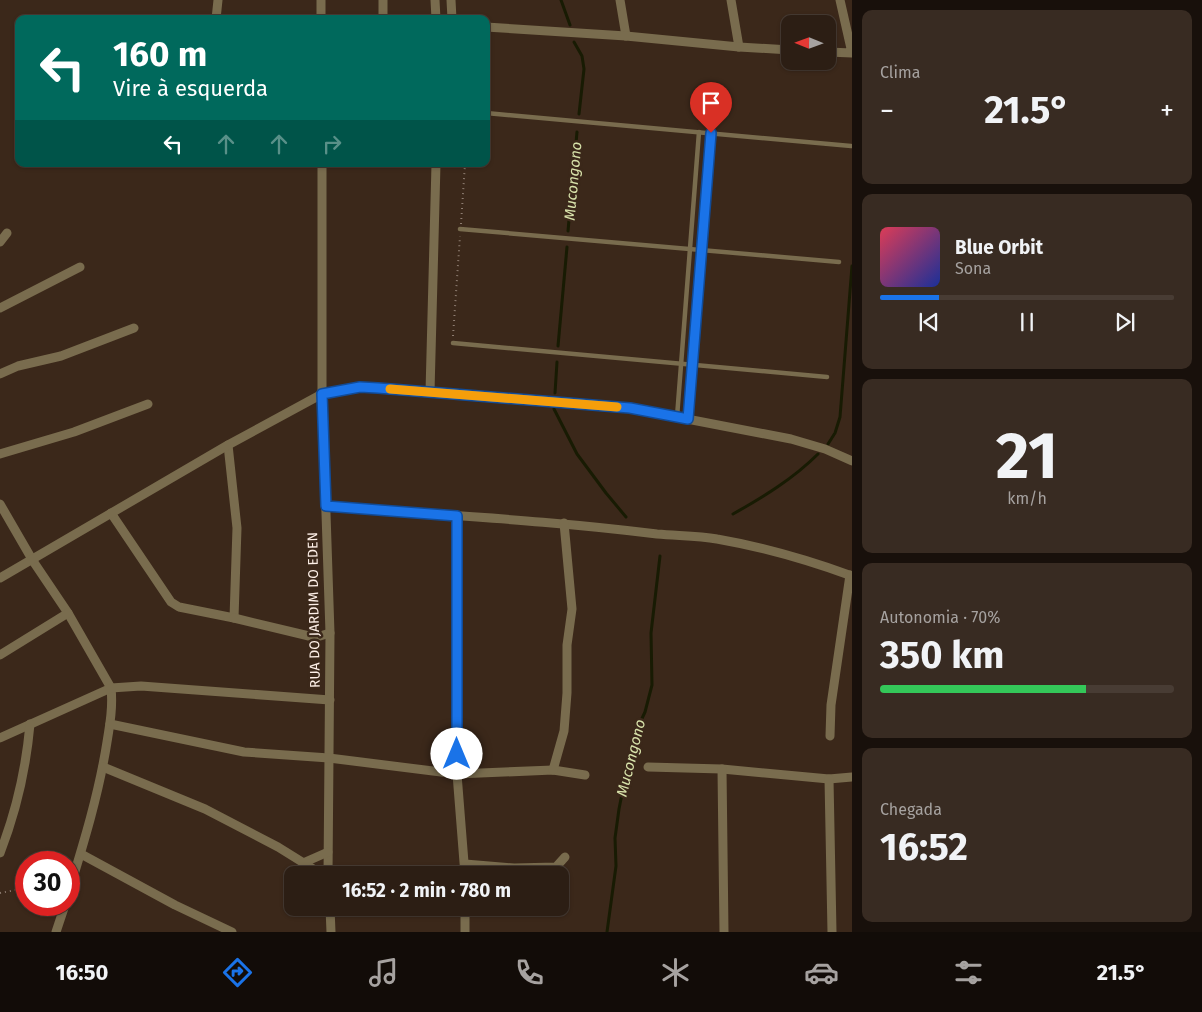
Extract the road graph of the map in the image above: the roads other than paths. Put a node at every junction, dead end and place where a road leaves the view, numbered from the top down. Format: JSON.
{"nodes":[{"id":1,"x":218,"y":0,"type":"edge"},
{"id":2,"x":321,"y":0,"type":"edge"},
{"id":3,"x":383,"y":0,"type":"edge"},
{"id":4,"x":435,"y":0,"type":"edge"},
{"id":5,"x":451,"y":0,"type":"edge"},
{"id":6,"x":620,"y":0,"type":"edge"},
{"id":7,"x":731,"y":0,"type":"edge"},
{"id":8,"x":840,"y":0,"type":"edge"},
{"id":9,"x":216,"y":15,"type":"edge"},
{"id":10,"x":321,"y":15,"type":"edge"},
{"id":11,"x":383,"y":15,"type":"edge"},
{"id":12,"x":436,"y":15,"type":"edge"},
{"id":13,"x":452,"y":15,"type":"edge"},
{"id":14,"x":490,"y":27,"type":"edge"},
{"id":15,"x":626,"y":36,"type":"junction"},
{"id":16,"x":739,"y":47,"type":"junction"},
{"id":17,"x":781,"y":49,"type":"edge"},
{"id":18,"x":836,"y":52,"type":"edge"},
{"id":19,"x":490,"y":113,"type":"edge"},
{"id":20,"x":699,"y":132,"type":"junction"},
{"id":21,"x":711,"y":133,"type":"junction"},
{"id":22,"x":851,"y":146,"type":"edge"},
{"id":23,"x":322,"y":167,"type":"edge"},
{"id":24,"x":436,"y":167,"type":"edge"},
{"id":25,"x":460,"y":229,"type":"road end"},
{"id":26,"x":7,"y":233,"type":"dead end"},
{"id":27,"x":0,"y":242,"type":"edge"},
{"id":28,"x":690,"y":249,"type":"junction"},
{"id":29,"x":702,"y":250,"type":"junction"},
{"id":30,"x":839,"y":262,"type":"dead end"},
{"id":31,"x":80,"y":267,"type":"dead end"},
{"id":32,"x":0,"y":308,"type":"edge"},
{"id":33,"x":134,"y":328,"type":"dead end"},
{"id":34,"x":453,"y":343,"type":"road end"},
{"id":35,"x":681,"y":364,"type":"junction"},
{"id":36,"x":692,"y":365,"type":"junction"},
{"id":37,"x":0,"y":374,"type":"edge"},
{"id":38,"x":827,"y":377,"type":"dead end"},
{"id":39,"x":430,"y":392,"type":"junction"},
{"id":40,"x":322,"y":394,"type":"junction"},
{"id":41,"x":148,"y":404,"type":"dead end"},
{"id":42,"x":677,"y":418,"type":"junction"},
{"id":43,"x":688,"y":419,"type":"junction"},
{"id":44,"x":228,"y":445,"type":"junction"},
{"id":45,"x":0,"y":454,"type":"edge"},
{"id":46,"x":852,"y":462,"type":"edge"},
{"id":47,"x":0,"y":504,"type":"edge"},
{"id":48,"x":326,"y":506,"type":"junction"},
{"id":49,"x":111,"y":514,"type":"junction"},
{"id":50,"x":457,"y":516,"type":"junction"},
{"id":51,"x":564,"y":523,"type":"junction"},
{"id":52,"x":32,"y":561,"type":"junction"},
{"id":53,"x":851,"y":575,"type":"edge"},
{"id":54,"x":0,"y":578,"type":"edge"},
{"id":55,"x":68,"y":614,"type":"junction"},
{"id":56,"x":234,"y":618,"type":"junction"},
{"id":57,"x":330,"y":632,"type":"junction"},
{"id":58,"x":0,"y":655,"type":"edge"},
{"id":59,"x":111,"y":688,"type":"junction"},
{"id":60,"x":330,"y":700,"type":"junction"},
{"id":61,"x":30,"y":724,"type":"junction"},
{"id":62,"x":110,"y":724,"type":"junction"},
{"id":63,"x":830,"y":736,"type":"dead end"},
{"id":64,"x":0,"y":738,"type":"edge"},
{"id":65,"x":330,"y":758,"type":"junction"},
{"id":66,"x":103,"y":767,"type":"junction"},
{"id":67,"x":648,"y":767,"type":"dead end"},
{"id":68,"x":722,"y":769,"type":"junction"},
{"id":69,"x":553,"y":770,"type":"junction"},
{"id":70,"x":457,"y":774,"type":"junction"},
{"id":71,"x":585,"y":775,"type":"dead end"},
{"id":72,"x":829,"y":778,"type":"junction"},
{"id":73,"x":852,"y":778,"type":"edge"},
{"id":74,"x":328,"y":852,"type":"junction"},
{"id":75,"x":0,"y":853,"type":"edge"},
{"id":76,"x":81,"y":854,"type":"junction"},
{"id":77,"x":80,"y":857,"type":"edge"},
{"id":78,"x":565,"y":857,"type":"dead end"},
{"id":79,"x":303,"y":863,"type":"junction"},
{"id":80,"x":465,"y":864,"type":"joint"},
{"id":81,"x":308,"y":866,"type":"edge"},
{"id":82,"x":328,"y":866,"type":"edge"},
{"id":83,"x":61,"y":916,"type":"edge"},
{"id":84,"x":330,"y":916,"type":"edge"},
{"id":85,"x":465,"y":916,"type":"edge"},
{"id":86,"x":56,"y":932,"type":"edge"},
{"id":87,"x":232,"y":932,"type":"edge"},
{"id":88,"x":331,"y":932,"type":"edge"},
{"id":89,"x":465,"y":932,"type":"edge"},
{"id":90,"x":724,"y":932,"type":"edge"},
{"id":91,"x":832,"y":932,"type":"edge"}],
"edges":[{"from":1,"to":9,"type":"street"},
{"from":2,"to":10,"type":"street"},
{"from":3,"to":11,"type":"street"},
{"from":4,"to":12,"type":"street"},
{"from":5,"to":13,"type":"street"},
{"from":6,"to":15,"type":"street"},
{"from":7,"to":16,"type":"street"},
{"from":8,"to":18,"type":"street"},
{"from":14,"to":15,"type":"street"},
{"from":15,"to":16,"type":"street"},
{"from":16,"to":17,"type":"street"},
{"from":19,"to":20,"type":"lane"},
{"from":20,"to":21,"type":"lane"},
{"from":20,"to":28,"type":"lane"},
{"from":21,"to":22,"type":"lane"},
{"from":21,"to":29,"type":"lane"},
{"from":23,"to":40,"type":"street","name":"RUA DO JARDIM DO EDEN"},
{"from":24,"to":39,"type":"street"},
{"from":25,"to":28,"type":"lane"},
{"from":26,"to":27,"type":"street"},
{"from":28,"to":29,"type":"lane"},
{"from":28,"to":35,"type":"lane"},
{"from":29,"to":30,"type":"lane"},
{"from":29,"to":36,"type":"lane"},
{"from":31,"to":32,"type":"street"},
{"from":33,"to":37,"type":"street"},
{"from":34,"to":35,"type":"lane"},
{"from":35,"to":36,"type":"lane"},
{"from":35,"to":42,"type":"lane"},
{"from":36,"to":38,"type":"lane"},
{"from":36,"to":43,"type":"lane"},
{"from":39,"to":40,"type":"street"},
{"from":39,"to":42,"type":"street"},
{"from":40,"to":44,"type":"street"},
{"from":40,"to":48,"type":"street","name":"RUA DO JARDIM DO EDEN"},
{"from":41,"to":45,"type":"street"},
{"from":42,"to":43,"type":"street"},
{"from":43,"to":46,"type":"street"},
{"from":44,"to":49,"type":"street"},
{"from":44,"to":56,"type":"street"},
{"from":47,"to":52,"type":"street"},
{"from":48,"to":50,"type":"street"},
{"from":48,"to":57,"type":"street","name":"RUA DO JARDIM DO EDEN"},
{"from":49,"to":52,"type":"street"},
{"from":49,"to":56,"type":"street"},
{"from":50,"to":51,"type":"street"},
{"from":50,"to":70,"type":"street"},
{"from":51,"to":53,"type":"street"},
{"from":51,"to":69,"type":"street"},
{"from":52,"to":54,"type":"street"},
{"from":52,"to":55,"type":"street"},
{"from":53,"to":63,"type":"street"},
{"from":55,"to":58,"type":"street"},
{"from":55,"to":59,"type":"street"},
{"from":56,"to":57,"type":"street"},
{"from":57,"to":60,"type":"street","name":"RUA DO JARDIM DO EDEN"},
{"from":59,"to":60,"type":"street"},
{"from":59,"to":61,"type":"street"},
{"from":59,"to":62,"type":"street"},
{"from":60,"to":65,"type":"street","name":"RUA DO JARDIM DO EDEN"},
{"from":61,"to":64,"type":"street"},
{"from":61,"to":75,"type":"street"},
{"from":62,"to":65,"type":"street"},
{"from":62,"to":66,"type":"street"},
{"from":65,"to":70,"type":"street"},
{"from":65,"to":74,"type":"street","name":"RUA DO JARDIM DO EDEN"},
{"from":66,"to":76,"type":"street"},
{"from":66,"to":79,"type":"street"},
{"from":67,"to":68,"type":"street"},
{"from":68,"to":72,"type":"street"},
{"from":68,"to":90,"type":"street"},
{"from":69,"to":70,"type":"street"},
{"from":69,"to":71,"type":"street"},
{"from":70,"to":80,"type":"street"},
{"from":72,"to":73,"type":"street"},
{"from":72,"to":91,"type":"street"},
{"from":74,"to":79,"type":"street"},
{"from":74,"to":82,"type":"street","name":"RUA DO JARDIM DO EDEN"},
{"from":76,"to":77,"type":"street"},
{"from":76,"to":87,"type":"street"},
{"from":78,"to":80,"type":"street"},
{"from":79,"to":81,"type":"street"},
{"from":83,"to":86,"type":"street"},
{"from":84,"to":88,"type":"street"},
{"from":85,"to":89,"type":"street"}]}
